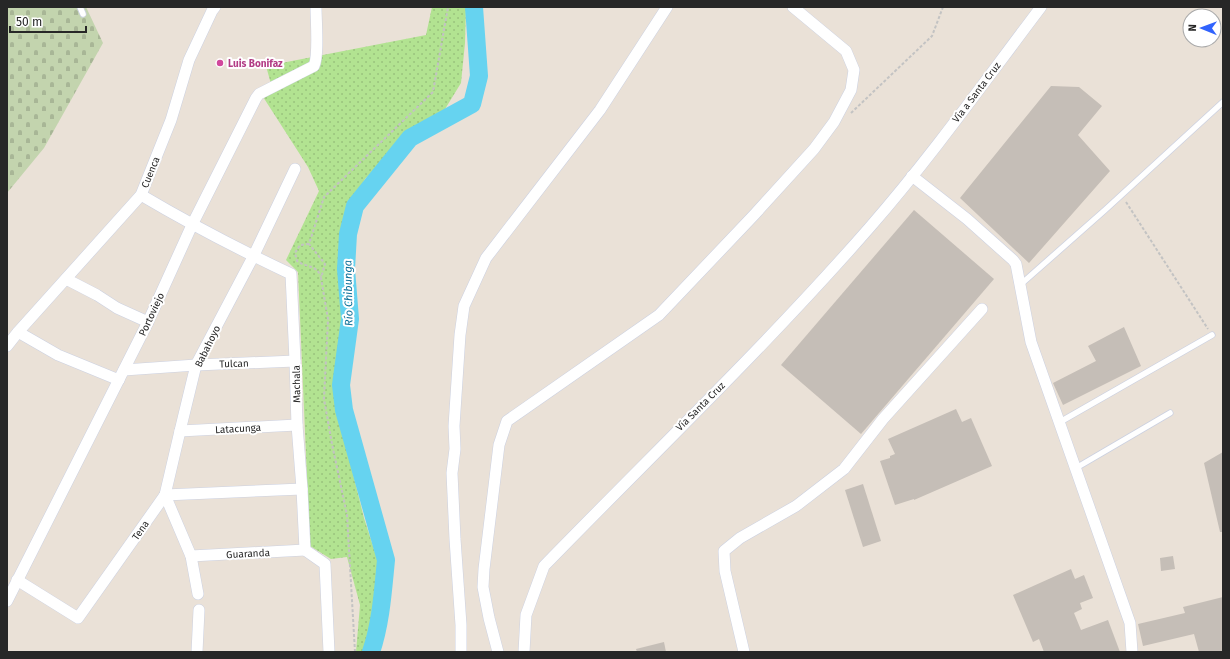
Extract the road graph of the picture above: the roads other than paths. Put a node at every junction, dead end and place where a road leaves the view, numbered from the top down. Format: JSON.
{"nodes":[{"id":1,"x":80,"y":7,"type":"edge"},
{"id":2,"x":216,"y":7,"type":"edge"},
{"id":3,"x":316,"y":7,"type":"edge"},
{"id":4,"x":667,"y":7,"type":"edge"},
{"id":5,"x":793,"y":7,"type":"edge"},
{"id":6,"x":1041,"y":7,"type":"edge"},
{"id":7,"x":83,"y":14,"type":"dead end"},
{"id":8,"x":1223,"y":102,"type":"edge"},
{"id":9,"x":295,"y":169,"type":"dead end"},
{"id":10,"x":912,"y":176,"type":"junction"},
{"id":11,"x":141,"y":195,"type":"junction"},
{"id":12,"x":192,"y":225,"type":"junction"},
{"id":13,"x":254,"y":257,"type":"junction"},
{"id":14,"x":66,"y":279,"type":"junction"},
{"id":15,"x":1020,"y":285,"type":"junction"},
{"id":16,"x":982,"y":310,"type":"dead end"},
{"id":17,"x":148,"y":322,"type":"junction"},
{"id":18,"x":18,"y":332,"type":"junction"},
{"id":19,"x":1212,"y":335,"type":"road end"},
{"id":20,"x":7,"y":346,"type":"edge"},
{"id":21,"x":296,"y":361,"type":"junction"},
{"id":22,"x":196,"y":365,"type":"junction"},
{"id":23,"x":124,"y":370,"type":"junction"},
{"id":24,"x":119,"y":380,"type":"junction"},
{"id":25,"x":1170,"y":413,"type":"dead end"},
{"id":26,"x":1060,"y":422,"type":"junction"},
{"id":27,"x":296,"y":425,"type":"junction"},
{"id":28,"x":180,"y":431,"type":"junction"},
{"id":29,"x":1076,"y":468,"type":"junction"},
{"id":30,"x":302,"y":489,"type":"junction"},
{"id":31,"x":165,"y":495,"type":"junction"},
{"id":32,"x":305,"y":550,"type":"junction"},
{"id":33,"x":191,"y":556,"type":"junction"},
{"id":34,"x":17,"y":580,"type":"junction"},
{"id":35,"x":198,"y":594,"type":"dead end"},
{"id":36,"x":7,"y":601,"type":"edge"},
{"id":37,"x":199,"y":610,"type":"dead end"},
{"id":38,"x":197,"y":652,"type":"edge"},
{"id":39,"x":329,"y":652,"type":"edge"},
{"id":40,"x":461,"y":652,"type":"edge"},
{"id":41,"x":498,"y":652,"type":"edge"},
{"id":42,"x":524,"y":652,"type":"edge"},
{"id":43,"x":744,"y":652,"type":"edge"},
{"id":44,"x":1132,"y":652,"type":"edge"}],
"edges":[{"from":1,"to":7,"type":"lane"},
{"from":2,"to":11,"type":"street","name":"Cuenca"},
{"from":3,"to":12,"type":"street","name":"Portoviejo"},
{"from":4,"to":40,"type":"street"},
{"from":5,"to":41,"type":"street"},
{"from":6,"to":10,"type":"street","name":"Vía a Santa Cruz"},
{"from":8,"to":15,"type":"lane"},
{"from":9,"to":13,"type":"street","name":"Babahoyo"},
{"from":10,"to":15,"type":"street"},
{"from":10,"to":42,"type":"street","name":"Vía Santa Cruz"},
{"from":11,"to":12,"type":"street","name":"Machala"},
{"from":11,"to":14,"type":"street","name":"Cuenca"},
{"from":12,"to":13,"type":"street","name":"Machala"},
{"from":12,"to":17,"type":"street","name":"Portoviejo"},
{"from":13,"to":21,"type":"street","name":"Machala"},
{"from":13,"to":22,"type":"street","name":"Babahoyo"},
{"from":14,"to":17,"type":"street"},
{"from":14,"to":18,"type":"street","name":"Cuenca"},
{"from":15,"to":26,"type":"street"},
{"from":16,"to":43,"type":"street"},
{"from":17,"to":23,"type":"street","name":"Portoviejo"},
{"from":18,"to":20,"type":"street","name":"Cuenca"},
{"from":18,"to":24,"type":"street"},
{"from":19,"to":26,"type":"lane"},
{"from":21,"to":22,"type":"street","name":"Tulcan"},
{"from":21,"to":27,"type":"street","name":"Machala"},
{"from":22,"to":23,"type":"street","name":"Tulcan"},
{"from":22,"to":28,"type":"street","name":"Babahoyo"},
{"from":23,"to":24,"type":"street","name":"Portoviejo"},
{"from":24,"to":34,"type":"street","name":"Portoviejo"},
{"from":25,"to":29,"type":"lane"},
{"from":26,"to":29,"type":"street"},
{"from":27,"to":28,"type":"street","name":"Latacunga"},
{"from":27,"to":30,"type":"street","name":"Machala"},
{"from":28,"to":31,"type":"street","name":"Babahoyo"},
{"from":29,"to":44,"type":"street"},
{"from":30,"to":31,"type":"street"},
{"from":30,"to":32,"type":"street","name":"Machala"},
{"from":31,"to":33,"type":"street"},
{"from":31,"to":34,"type":"street","name":"Tena"},
{"from":32,"to":33,"type":"street","name":"Guaranda"},
{"from":32,"to":39,"type":"street"},
{"from":33,"to":35,"type":"street"},
{"from":34,"to":36,"type":"street","name":"Portoviejo"},
{"from":37,"to":38,"type":"street"}]}
